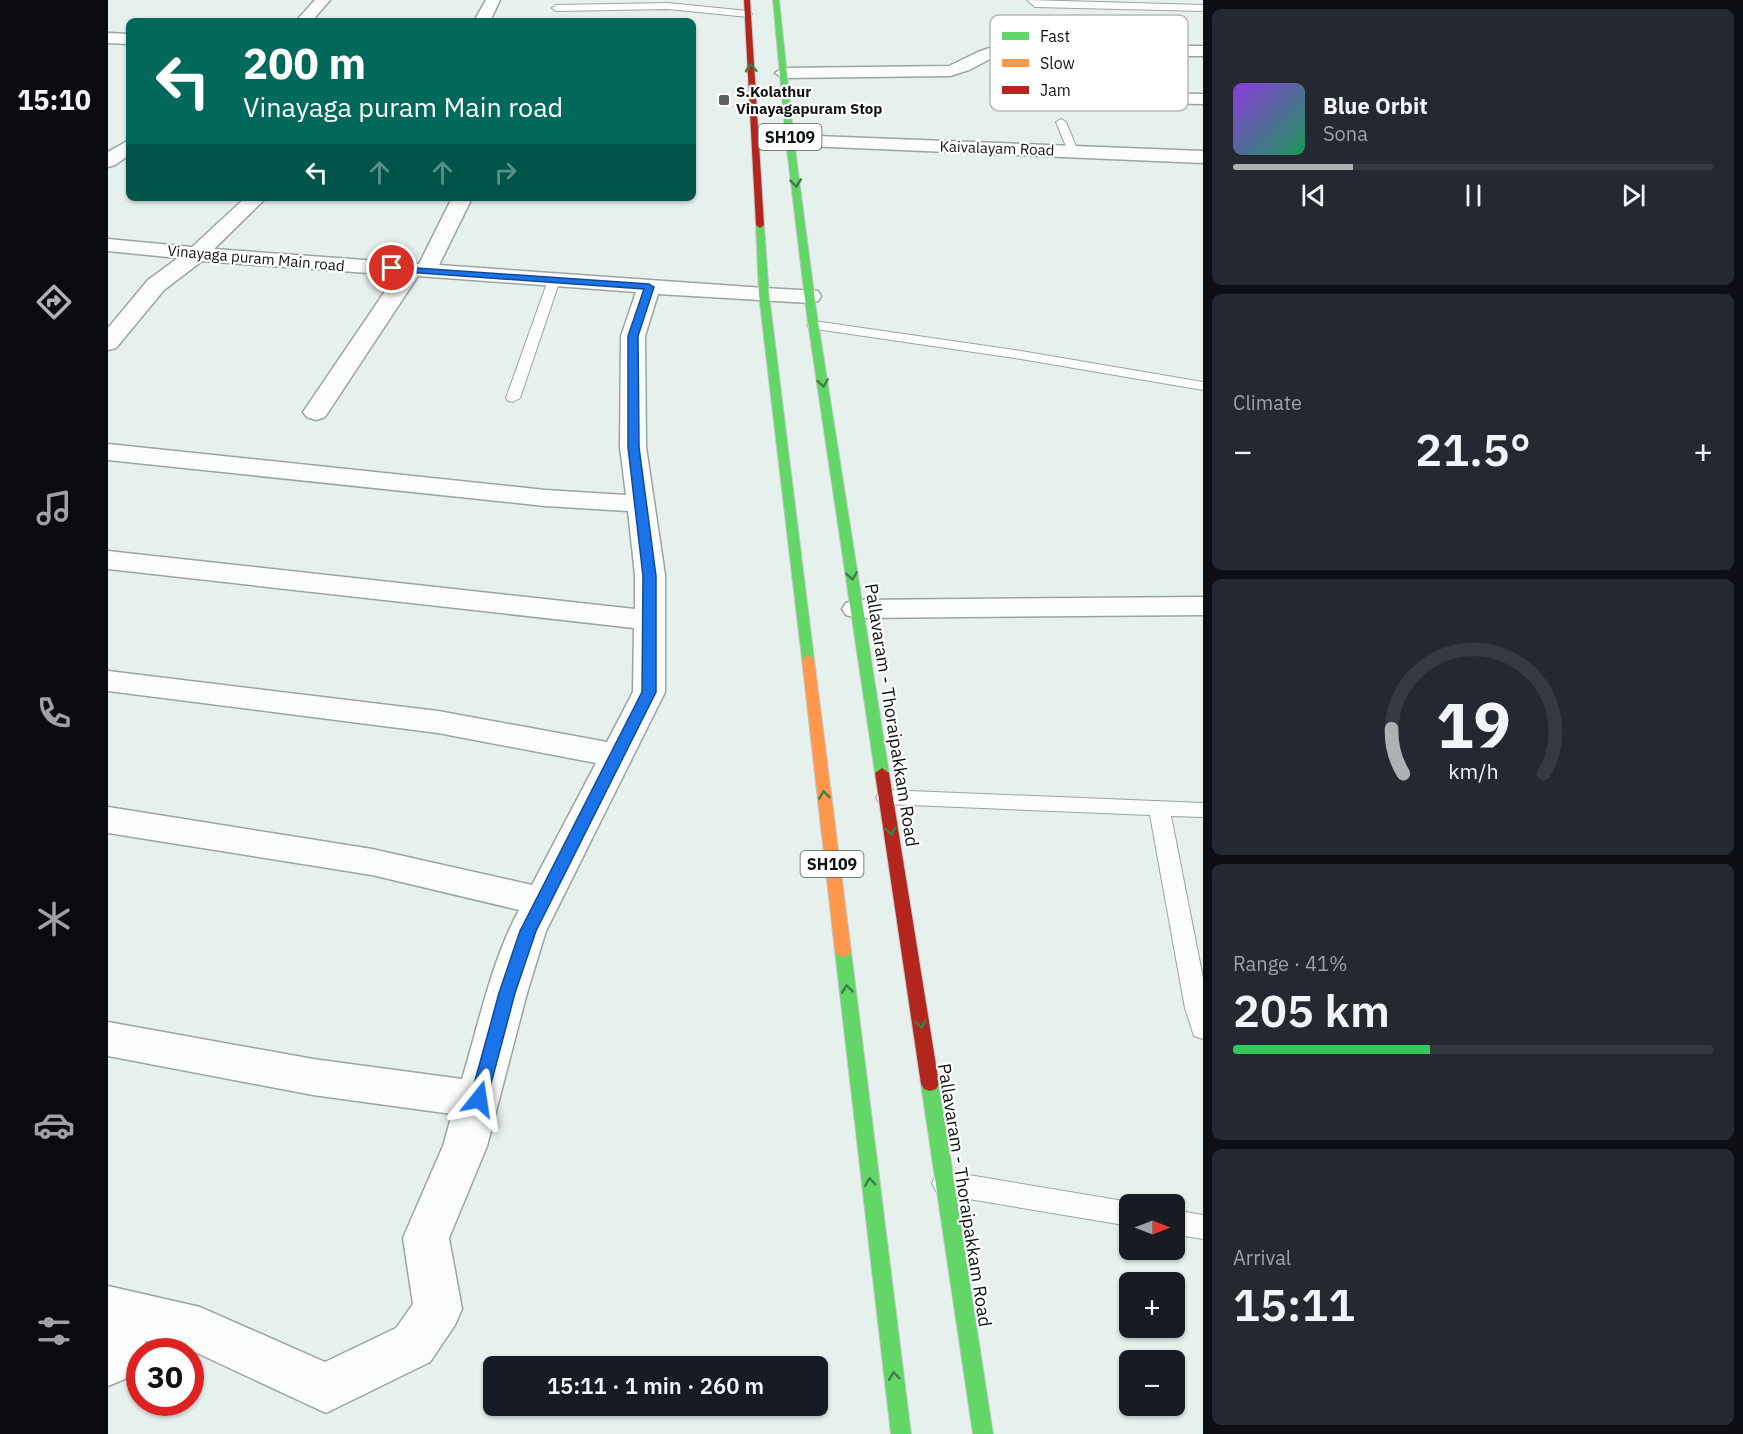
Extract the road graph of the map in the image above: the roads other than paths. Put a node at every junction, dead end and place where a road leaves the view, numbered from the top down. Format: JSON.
{"nodes":[{"id":1,"x":323,"y":0,"type":"edge"},
{"id":2,"x":493,"y":0,"type":"edge"},
{"id":3,"x":776,"y":0,"type":"edge"},
{"id":4,"x":1030,"y":0,"type":"edge"},
{"id":5,"x":747,"y":7,"type":"edge"},
{"id":6,"x":556,"y":8,"type":"dead end"},
{"id":7,"x":1203,"y":8,"type":"edge"},
{"id":8,"x":307,"y":18,"type":"edge"},
{"id":9,"x":484,"y":18,"type":"edge"},
{"id":10,"x":990,"y":52,"type":"edge"},
{"id":11,"x":783,"y":73,"type":"junction"},
{"id":12,"x":1188,"y":99,"type":"edge"},
{"id":13,"x":1203,"y":99,"type":"edge"},
{"id":14,"x":1061,"y":122,"type":"dead end"},
{"id":15,"x":790,"y":141,"type":"junction"},
{"id":16,"x":126,"y":148,"type":"edge"},
{"id":17,"x":1072,"y":151,"type":"junction"},
{"id":18,"x":1203,"y":157,"type":"edge"},
{"id":19,"x":108,"y":161,"type":"edge"},
{"id":20,"x":253,"y":201,"type":"edge"},
{"id":21,"x":460,"y":201,"type":"edge"},
{"id":22,"x":108,"y":244,"type":"edge"},
{"id":23,"x":197,"y":254,"type":"junction"},
{"id":24,"x":419,"y":270,"type":"junction"},
{"id":25,"x":554,"y":279,"type":"junction"},
{"id":26,"x":649,"y":287,"type":"junction"},
{"id":27,"x":764,"y":295,"type":"junction"},
{"id":28,"x":810,"y":296,"type":"junction"},
{"id":29,"x":814,"y":325,"type":"junction"},
{"id":30,"x":108,"y":343,"type":"edge"},
{"id":31,"x":1203,"y":386,"type":"edge"},
{"id":32,"x":513,"y":398,"type":"dead end"},
{"id":33,"x":316,"y":412,"type":"dead end"},
{"id":34,"x":108,"y":452,"type":"edge"},
{"id":35,"x":641,"y":504,"type":"junction"},
{"id":36,"x":108,"y":560,"type":"edge"},
{"id":37,"x":1203,"y":606,"type":"edge"},
{"id":38,"x":857,"y":609,"type":"junction"},
{"id":39,"x":649,"y":620,"type":"junction"},
{"id":40,"x":108,"y":681,"type":"edge"},
{"id":41,"x":615,"y":755,"type":"junction"},
{"id":42,"x":886,"y":797,"type":"junction"},
{"id":43,"x":1159,"y":808,"type":"junction"},
{"id":44,"x":1203,"y":810,"type":"edge"},
{"id":45,"x":108,"y":820,"type":"edge"},
{"id":46,"x":542,"y":902,"type":"junction"},
{"id":47,"x":1203,"y":1029,"type":"edge"},
{"id":48,"x":108,"y":1039,"type":"edge"},
{"id":49,"x":479,"y":1099,"type":"junction"},
{"id":50,"x":945,"y":1183,"type":"junction"},
{"id":51,"x":1119,"y":1212,"type":"edge"},
{"id":52,"x":1185,"y":1224,"type":"edge"},
{"id":53,"x":1203,"y":1227,"type":"edge"},
{"id":54,"x":121,"y":1311,"type":"edge"},
{"id":55,"x":108,"y":1362,"type":"edge"},
{"id":56,"x":901,"y":1434,"type":"edge"},
{"id":57,"x":983,"y":1434,"type":"edge"}],
"edges":[{"from":1,"to":8,"type":"street"},
{"from":2,"to":9,"type":"street"},
{"from":3,"to":11,"type":"main road","name":"Pallavaram - Thoraipakkam Road","number":"SH109"},
{"from":4,"to":7,"type":"lane"},
{"from":5,"to":6,"type":"lane"},
{"from":27,"to":5,"type":"main road","number":"SH109","one_way":true},
{"from":10,"to":11,"type":"street"},
{"from":11,"to":15,"type":"main road","name":"Pallavaram - Thoraipakkam Road","number":"SH109"},
{"from":12,"to":13,"type":"street"},
{"from":14,"to":17,"type":"lane"},
{"from":15,"to":17,"type":"street","name":"Kaivalayam Road"},
{"from":15,"to":28,"type":"main road","name":"Pallavaram - Thoraipakkam Road","number":"SH109","one_way":true},
{"from":16,"to":19,"type":"street"},
{"from":17,"to":18,"type":"street","name":"Kaivalayam Road"},
{"from":20,"to":23,"type":"street"},
{"from":21,"to":24,"type":"street"},
{"from":22,"to":23,"type":"street","name":"Vinayaga puram Main road"},
{"from":23,"to":24,"type":"street","name":"Vinayaga puram Main road"},
{"from":23,"to":30,"type":"street"},
{"from":24,"to":25,"type":"street","name":"Vinayaga puram Main road"},
{"from":24,"to":33,"type":"street"},
{"from":25,"to":26,"type":"street","name":"Vinayaga puram Main road"},
{"from":25,"to":32,"type":"lane"},
{"from":26,"to":27,"type":"street","name":"Vinayaga puram Main road"},
{"from":26,"to":35,"type":"street"},
{"from":27,"to":28,"type":"street","name":"Vinayaga puram Main road"},
{"from":56,"to":27,"type":"main road","number":"SH109","one_way":true},
{"from":28,"to":29,"type":"main road","name":"Pallavaram - Thoraipakkam Road","number":"SH109"},
{"from":29,"to":31,"type":"lane"},
{"from":29,"to":38,"type":"main road","name":"Pallavaram - Thoraipakkam Road","number":"SH109","one_way":true},
{"from":34,"to":35,"type":"street"},
{"from":35,"to":39,"type":"street"},
{"from":36,"to":39,"type":"street"},
{"from":37,"to":38,"type":"street"},
{"from":38,"to":42,"type":"main road","name":"Pallavaram - Thoraipakkam Road","number":"SH109"},
{"from":39,"to":41,"type":"street"},
{"from":40,"to":41,"type":"street"},
{"from":41,"to":46,"type":"street"},
{"from":42,"to":43,"type":"lane"},
{"from":42,"to":50,"type":"main road","name":"Pallavaram - Thoraipakkam Road","number":"SH109","one_way":true},
{"from":43,"to":44,"type":"lane"},
{"from":43,"to":47,"type":"lane"},
{"from":45,"to":46,"type":"street"},
{"from":46,"to":49,"type":"street"},
{"from":48,"to":49,"type":"street"},
{"from":49,"to":54,"type":"street"},
{"from":50,"to":51,"type":"lane"},
{"from":50,"to":57,"type":"main road","name":"Pallavaram - Thoraipakkam Road","number":"SH109"},
{"from":52,"to":53,"type":"lane"},
{"from":54,"to":55,"type":"street"}]}
